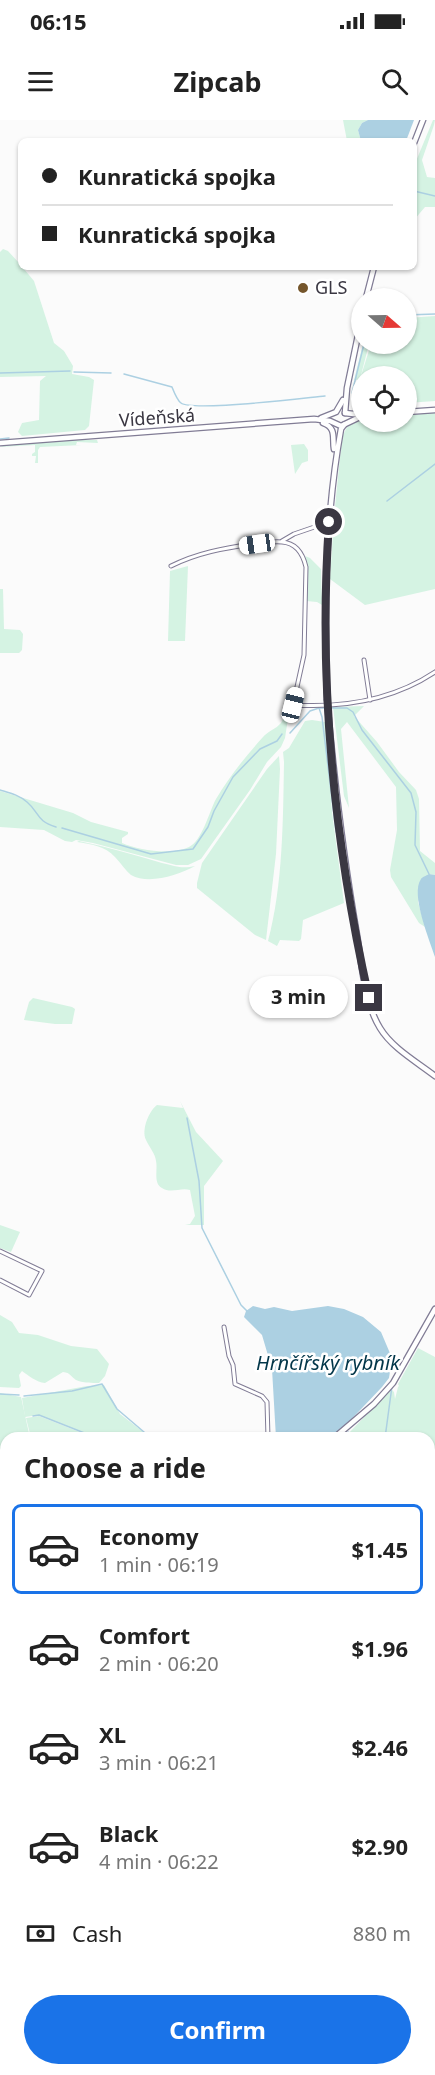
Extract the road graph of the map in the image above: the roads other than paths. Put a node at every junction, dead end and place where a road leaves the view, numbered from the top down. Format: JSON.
{"nodes":[{"id":1,"x":423,"y":120,"type":"edge"},
{"id":2,"x":416,"y":138,"type":"edge"},
{"id":3,"x":373,"y":270,"type":"edge"},
{"id":4,"x":369,"y":288,"type":"edge"},
{"id":5,"x":354,"y":354,"type":"edge"},
{"id":6,"x":347,"y":388,"type":"junction"},
{"id":7,"x":435,"y":410,"type":"edge"},
{"id":8,"x":417,"y":411,"type":"edge"},
{"id":9,"x":336,"y":413,"type":"junction"},
{"id":10,"x":346,"y":414,"type":"junction"},
{"id":11,"x":351,"y":415,"type":"edge"},
{"id":12,"x":316,"y":419,"type":"junction"},
{"id":13,"x":297,"y":421,"type":"junction"},
{"id":14,"x":351,"y":422,"type":"edge"},
{"id":15,"x":335,"y":424,"type":"junction"},
{"id":16,"x":344,"y":425,"type":"junction"},
{"id":17,"x":0,"y":442,"type":"edge"},
{"id":18,"x":334,"y":449,"type":"junction"},
{"id":19,"x":334,"y":466,"type":"junction"},
{"id":20,"x":329,"y":522,"type":"junction"},
{"id":21,"x":282,"y":542,"type":"junction"},
{"id":22,"x":171,"y":566,"type":"dead end"},
{"id":23,"x":364,"y":660,"type":"dead end"},
{"id":24,"x":435,"y":672,"type":"edge"},
{"id":25,"x":370,"y":700,"type":"junction"},
{"id":26,"x":435,"y":1076,"type":"edge"},
{"id":27,"x":0,"y":1251,"type":"edge"},
{"id":28,"x":0,"y":1280,"type":"edge"},
{"id":29,"x":435,"y":1309,"type":"edge"},
{"id":30,"x":224,"y":1327,"type":"dead end"},
{"id":31,"x":268,"y":1432,"type":"edge"},
{"id":32,"x":340,"y":1432,"type":"edge"}],
"edges":[{"from":1,"to":2,"type":"main road"},
{"from":3,"to":4,"type":"main road"},
{"from":5,"to":6,"type":"main road"},
{"from":6,"to":9,"type":"main road"},
{"from":6,"to":10,"type":"main road"},
{"from":7,"to":8,"type":"main road"},
{"from":9,"to":10,"type":"main road","name":"Vídeňská"},
{"from":9,"to":12,"type":"main road","name":"Vídeňská"},
{"from":9,"to":15,"type":"main road"},
{"from":10,"to":11,"type":"main road","name":"Vídeňská"},
{"from":10,"to":16,"type":"main road"},
{"from":12,"to":13,"type":"main road","name":"Vídeňská"},
{"from":12,"to":15,"type":"main road","name":"Vídeňská"},
{"from":13,"to":17,"type":"main road","name":"Vídeňská"},
{"from":13,"to":18,"type":"main road"},
{"from":14,"to":16,"type":"main road","name":"Vídeňská"},
{"from":15,"to":16,"type":"main road","name":"Vídeňská"},
{"from":15,"to":18,"type":"main road"},
{"from":16,"to":19,"type":"main road"},
{"from":18,"to":19,"type":"main road"},
{"from":19,"to":20,"type":"main road"},
{"from":20,"to":21,"type":"street"},
{"from":20,"to":26,"type":"main road","bridge":true},
{"from":21,"to":22,"type":"street"},
{"from":21,"to":25,"type":"street"},
{"from":23,"to":25,"type":"street"},
{"from":24,"to":25,"type":"street"},
{"from":27,"to":28,"type":"street"},
{"from":29,"to":32,"type":"main road"},
{"from":30,"to":31,"type":"street"}]}
